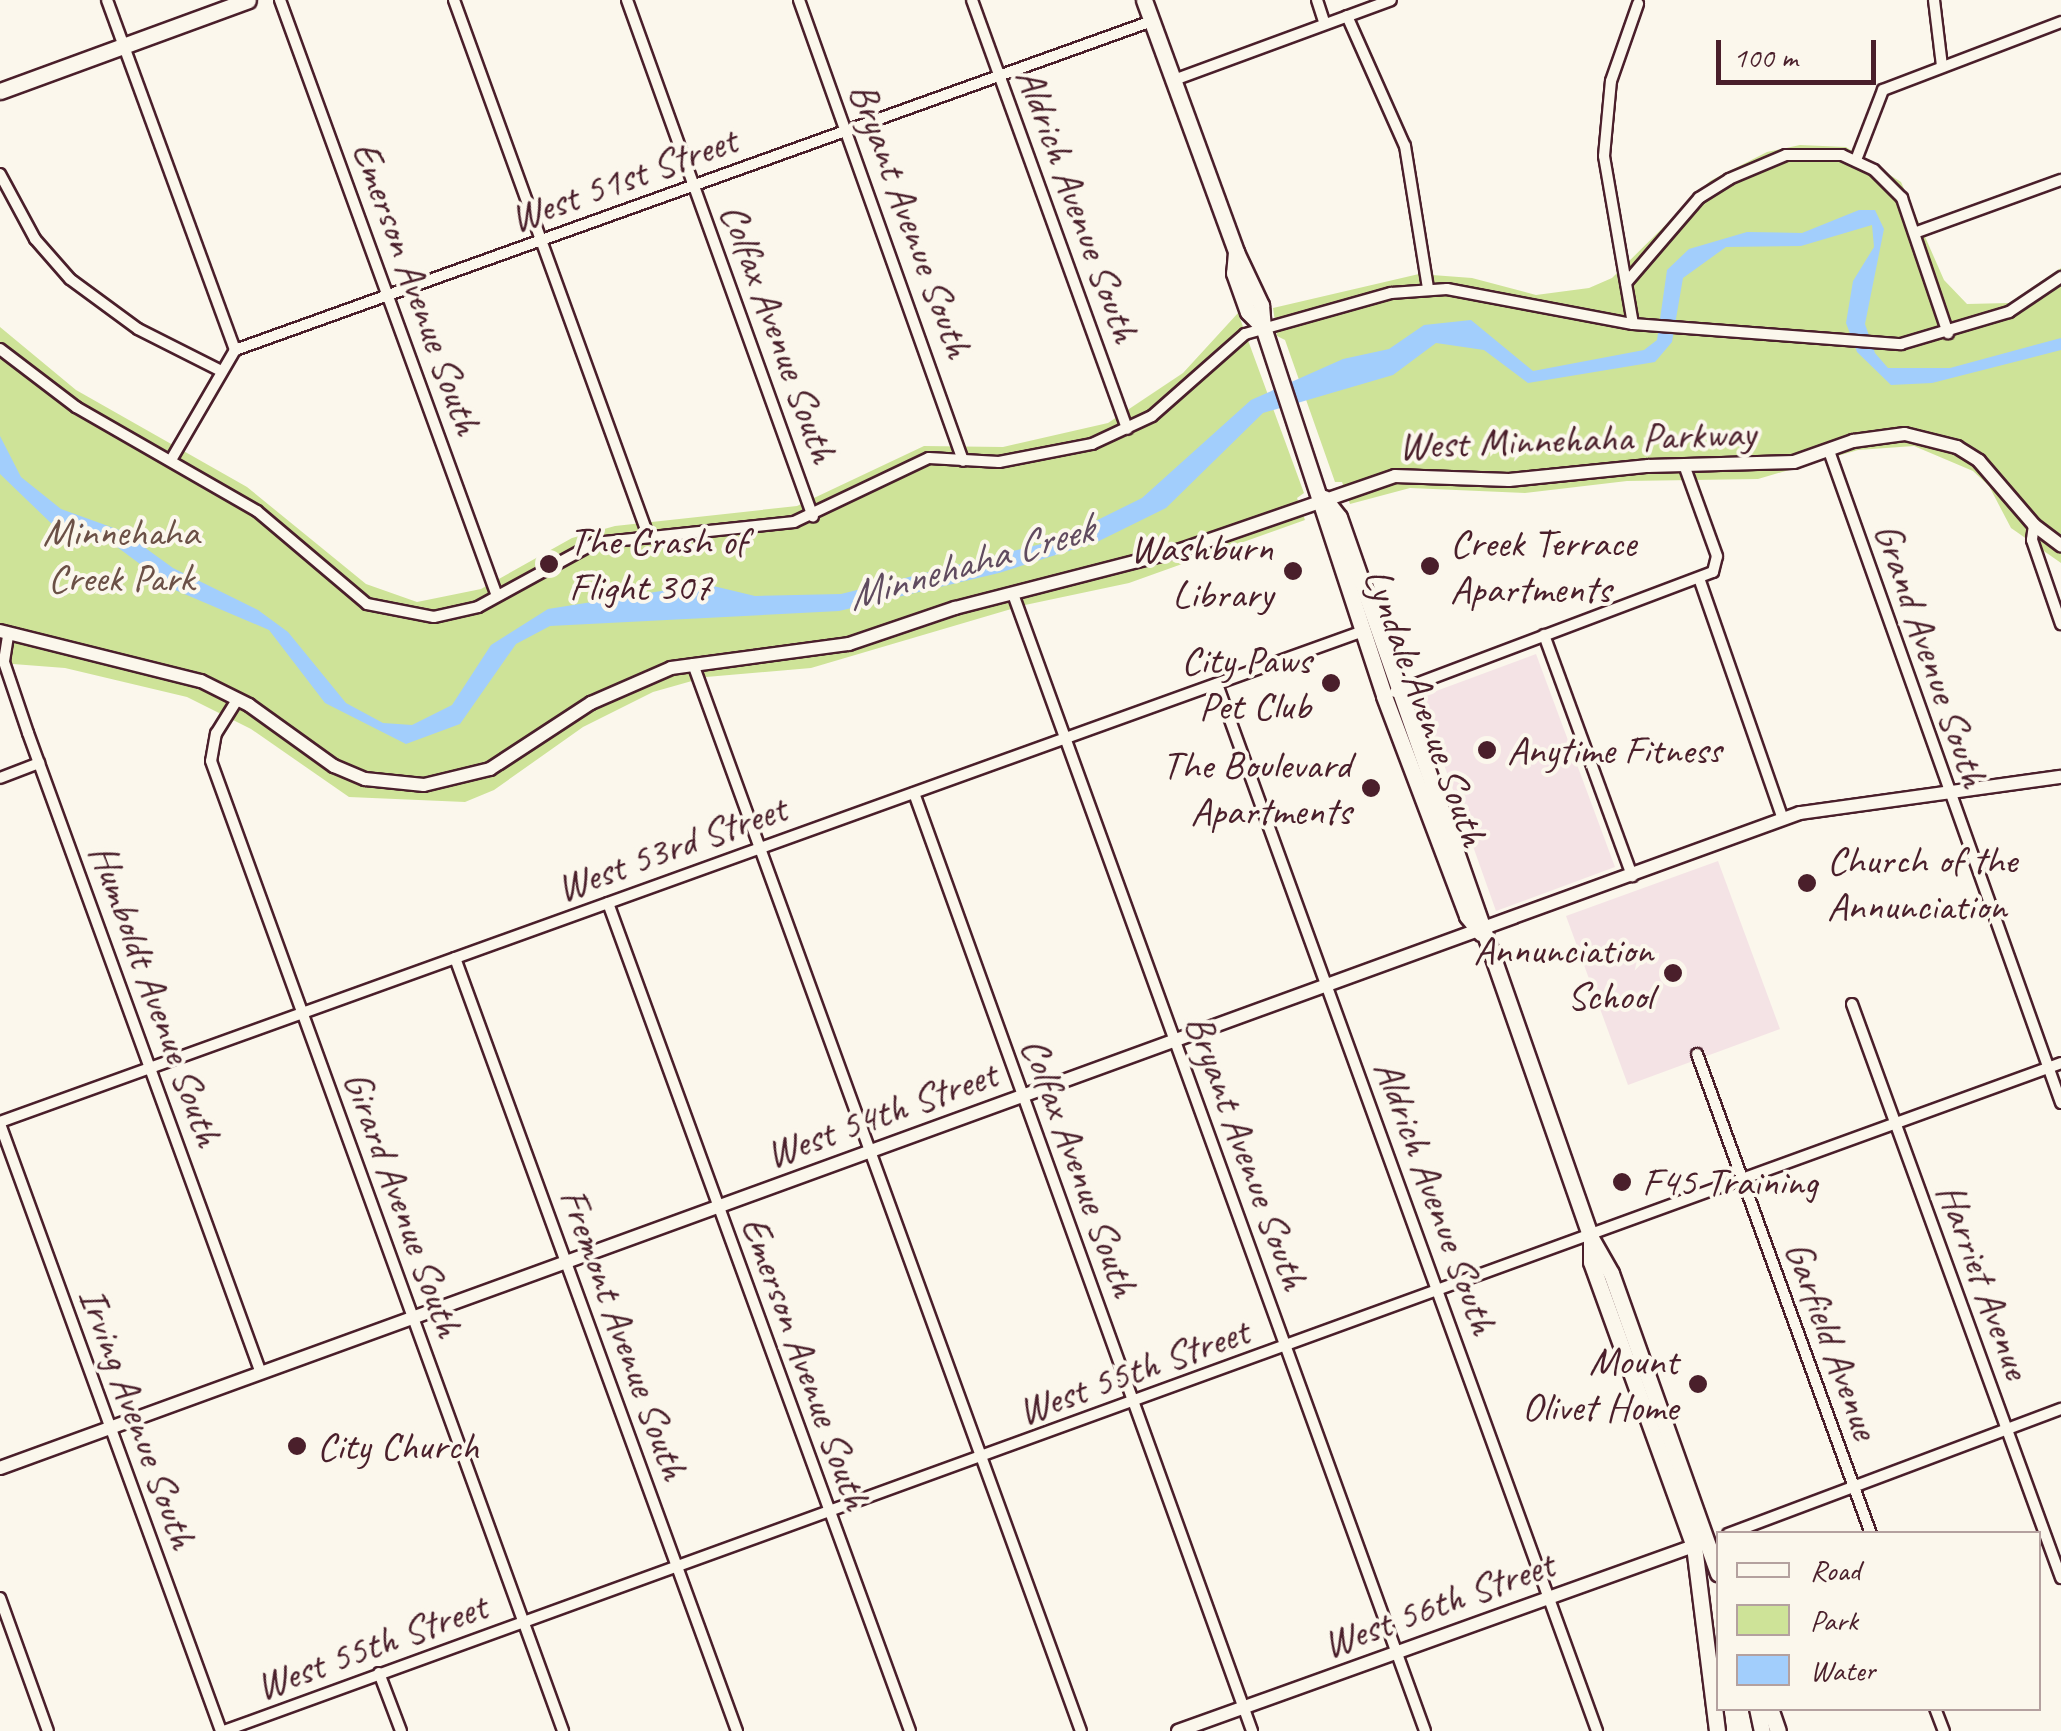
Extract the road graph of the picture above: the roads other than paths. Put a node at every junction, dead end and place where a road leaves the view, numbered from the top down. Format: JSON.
{"nodes":[{"id":1,"x":108,"y":0,"type":"edge"},
{"id":2,"x":248,"y":0,"type":"edge"},
{"id":3,"x":280,"y":0,"type":"edge"},
{"id":4,"x":454,"y":0,"type":"edge"},
{"id":5,"x":627,"y":0,"type":"edge"},
{"id":6,"x":800,"y":0,"type":"edge"},
{"id":7,"x":972,"y":0,"type":"edge"},
{"id":8,"x":1144,"y":0,"type":"edge"},
{"id":9,"x":1317,"y":0,"type":"edge"},
{"id":10,"x":1391,"y":0,"type":"edge"},
{"id":11,"x":1934,"y":0,"type":"edge"},
{"id":12,"x":1639,"y":1,"type":"edge"},
{"id":13,"x":1346,"y":16,"type":"junction"},
{"id":14,"x":1152,"y":21,"type":"junction"},
{"id":15,"x":2061,"y":22,"type":"edge"},
{"id":16,"x":1325,"y":24,"type":"junction"},
{"id":17,"x":124,"y":45,"type":"junction"},
{"id":18,"x":1942,"y":66,"type":"junction"},
{"id":19,"x":999,"y":76,"type":"junction"},
{"id":20,"x":1174,"y":80,"type":"junction"},
{"id":21,"x":0,"y":91,"type":"edge"},
{"id":22,"x":846,"y":131,"type":"junction"},
{"id":23,"x":1856,"y":160,"type":"junction"},
{"id":24,"x":0,"y":174,"type":"edge"},
{"id":25,"x":2061,"y":180,"type":"edge"},
{"id":26,"x":694,"y":185,"type":"junction"},
{"id":27,"x":1917,"y":232,"type":"junction"},
{"id":28,"x":542,"y":240,"type":"junction"},
{"id":29,"x":2061,"y":276,"type":"edge"},
{"id":30,"x":1626,"y":284,"type":"junction"},
{"id":31,"x":1428,"y":288,"type":"junction"},
{"id":32,"x":388,"y":295,"type":"junction"},
{"id":33,"x":1634,"y":324,"type":"junction"},
{"id":34,"x":1263,"y":327,"type":"junction"},
{"id":35,"x":1948,"y":333,"type":"junction"},
{"id":36,"x":0,"y":349,"type":"edge"},
{"id":37,"x":235,"y":350,"type":"junction"},
{"id":38,"x":220,"y":370,"type":"junction"},
{"id":39,"x":1128,"y":430,"type":"junction"},
{"id":40,"x":1829,"y":451,"type":"junction"},
{"id":41,"x":170,"y":460,"type":"junction"},
{"id":42,"x":962,"y":461,"type":"junction"},
{"id":43,"x":1684,"y":465,"type":"junction"},
{"id":44,"x":1324,"y":498,"type":"junction"},
{"id":45,"x":813,"y":517,"type":"junction"},
{"id":46,"x":2034,"y":525,"type":"junction"},
{"id":47,"x":648,"y":535,"type":"junction"},
{"id":48,"x":2061,"y":546,"type":"edge"},
{"id":49,"x":1698,"y":578,"type":"junction"},
{"id":50,"x":1013,"y":594,"type":"junction"},
{"id":51,"x":498,"y":596,"type":"junction"},
{"id":52,"x":2061,"y":624,"type":"edge"},
{"id":53,"x":1363,"y":631,"type":"junction"},
{"id":54,"x":4,"y":633,"type":"edge"},
{"id":55,"x":1544,"y":635,"type":"junction"},
{"id":56,"x":693,"y":664,"type":"junction"},
{"id":57,"x":1217,"y":684,"type":"junction"},
{"id":58,"x":1401,"y":690,"type":"junction"},
{"id":59,"x":1384,"y":696,"type":"junction"},
{"id":60,"x":236,"y":700,"type":"junction"},
{"id":61,"x":1066,"y":739,"type":"junction"},
{"id":62,"x":39,"y":764,"type":"junction"},
{"id":63,"x":2061,"y":777,"type":"edge"},
{"id":64,"x":0,"y":778,"type":"edge"},
{"id":65,"x":1946,"y":792,"type":"junction"},
{"id":66,"x":914,"y":793,"type":"junction"},
{"id":67,"x":1783,"y":819,"type":"junction"},
{"id":68,"x":759,"y":849,"type":"junction"},
{"id":69,"x":1632,"y":876,"type":"junction"},
{"id":70,"x":608,"y":903,"type":"junction"},
{"id":71,"x":1481,"y":933,"type":"junction"},
{"id":72,"x":456,"y":958,"type":"junction"},
{"id":73,"x":1328,"y":988,"type":"junction"},
{"id":74,"x":1852,"y":1004,"type":"dead end"},
{"id":75,"x":303,"y":1014,"type":"junction"},
{"id":76,"x":1175,"y":1043,"type":"junction"},
{"id":77,"x":1697,"y":1054,"type":"dead end"},
{"id":78,"x":2061,"y":1063,"type":"edge"},
{"id":79,"x":151,"y":1068,"type":"junction"},
{"id":80,"x":2048,"y":1068,"type":"junction"},
{"id":81,"x":1022,"y":1098,"type":"junction"},
{"id":82,"x":2061,"y":1103,"type":"edge"},
{"id":83,"x":0,"y":1123,"type":"edge"},
{"id":84,"x":1896,"y":1125,"type":"junction"},
{"id":85,"x":869,"y":1154,"type":"junction"},
{"id":86,"x":1743,"y":1182,"type":"junction"},
{"id":87,"x":717,"y":1208,"type":"junction"},
{"id":88,"x":1590,"y":1238,"type":"junction"},
{"id":89,"x":566,"y":1264,"type":"junction"},
{"id":90,"x":1439,"y":1293,"type":"junction"},
{"id":91,"x":412,"y":1318,"type":"junction"},
{"id":92,"x":1287,"y":1347,"type":"junction"},
{"id":93,"x":261,"y":1373,"type":"junction"},
{"id":94,"x":1136,"y":1401,"type":"junction"},
{"id":95,"x":2061,"y":1409,"type":"edge"},
{"id":96,"x":108,"y":1428,"type":"junction"},
{"id":97,"x":2006,"y":1430,"type":"junction"},
{"id":98,"x":979,"y":1458,"type":"junction"},
{"id":99,"x":0,"y":1468,"type":"edge"},
{"id":100,"x":1854,"y":1487,"type":"junction"},
{"id":101,"x":829,"y":1512,"type":"junction"},
{"id":102,"x":1736,"y":1531,"type":"edge"},
{"id":103,"x":1870,"y":1531,"type":"edge"},
{"id":104,"x":1707,"y":1541,"type":"edge"},
{"id":105,"x":678,"y":1566,"type":"junction"},
{"id":106,"x":1716,"y":1567,"type":"edge"},
{"id":107,"x":2061,"y":1578,"type":"edge"},
{"id":108,"x":0,"y":1598,"type":"edge"},
{"id":109,"x":1549,"y":1598,"type":"junction"},
{"id":110,"x":525,"y":1623,"type":"junction"},
{"id":111,"x":1397,"y":1653,"type":"junction"},
{"id":112,"x":379,"y":1673,"type":"junction"},
{"id":113,"x":1243,"y":1708,"type":"junction"},
{"id":114,"x":48,"y":1731,"type":"edge"},
{"id":115,"x":222,"y":1731,"type":"edge"},
{"id":116,"x":401,"y":1731,"type":"edge"},
{"id":117,"x":563,"y":1731,"type":"edge"},
{"id":118,"x":736,"y":1731,"type":"edge"},
{"id":119,"x":910,"y":1731,"type":"edge"},
{"id":120,"x":1082,"y":1731,"type":"edge"},
{"id":121,"x":1178,"y":1731,"type":"edge"},
{"id":122,"x":1252,"y":1731,"type":"edge"},
{"id":123,"x":1425,"y":1731,"type":"edge"},
{"id":124,"x":1597,"y":1731,"type":"edge"},
{"id":125,"x":1717,"y":1731,"type":"edge"}],
"edges":[{"from":1,"to":17,"type":"street"},
{"from":2,"to":17,"type":"main road"},
{"from":3,"to":32,"type":"street","name":"Emerson Avenue South"},
{"from":4,"to":28,"type":"street"},
{"from":5,"to":26,"type":"street","name":"Colfax Avenue South"},
{"from":6,"to":22,"type":"street","name":"Bryant Avenue South"},
{"from":7,"to":19,"type":"street","name":"Aldrich Avenue South"},
{"from":8,"to":14,"type":"main road","name":"Lyndale Avenue South"},
{"from":9,"to":16,"type":"street"},
{"from":10,"to":13,"type":"street"},
{"from":11,"to":18,"type":"street"},
{"from":12,"to":30,"type":"street"},
{"from":13,"to":16,"type":"street"},
{"from":13,"to":31,"type":"street"},
{"from":14,"to":19,"type":"street","name":"West 51st Street"},
{"from":14,"to":20,"type":"main road","name":"Lyndale Avenue South"},
{"from":15,"to":18,"type":"street"},
{"from":16,"to":20,"type":"street"},
{"from":17,"to":21,"type":"main road"},
{"from":17,"to":37,"type":"street"},
{"from":18,"to":23,"type":"street"},
{"from":19,"to":22,"type":"street","name":"West 51st Street"},
{"from":19,"to":39,"type":"street","name":"Aldrich Avenue South"},
{"from":20,"to":34,"type":"main road","name":"Lyndale Avenue South"},
{"from":22,"to":26,"type":"street","name":"West 51st Street"},
{"from":22,"to":42,"type":"street","name":"Bryant Avenue South"},
{"from":23,"to":27,"type":"street"},
{"from":23,"to":30,"type":"street"},
{"from":24,"to":38,"type":"street"},
{"from":25,"to":27,"type":"street"},
{"from":26,"to":28,"type":"street","name":"West 51st Street"},
{"from":26,"to":45,"type":"street","name":"Colfax Avenue South"},
{"from":27,"to":35,"type":"street"},
{"from":28,"to":32,"type":"street","name":"West 51st Street"},
{"from":28,"to":47,"type":"street"},
{"from":29,"to":35,"type":"street"},
{"from":30,"to":33,"type":"street"},
{"from":31,"to":33,"type":"street"},
{"from":31,"to":34,"type":"street"},
{"from":32,"to":37,"type":"street","name":"West 51st Street"},
{"from":32,"to":51,"type":"street","name":"Emerson Avenue South"},
{"from":33,"to":35,"type":"street"},
{"from":34,"to":39,"type":"street"},
{"from":34,"to":44,"type":"main road","name":"Lyndale Avenue South"},
{"from":36,"to":41,"type":"street"},
{"from":37,"to":38,"type":"street"},
{"from":38,"to":41,"type":"street"},
{"from":39,"to":42,"type":"street"},
{"from":40,"to":43,"type":"street","name":"West Minnehaha Parkway"},
{"from":40,"to":46,"type":"street","name":"West Minnehaha Parkway"},
{"from":40,"to":65,"type":"street","name":"Grand Avenue South"},
{"from":41,"to":51,"type":"street"},
{"from":42,"to":45,"type":"street"},
{"from":43,"to":44,"type":"street","name":"West Minnehaha Parkway"},
{"from":43,"to":49,"type":"street"},
{"from":44,"to":50,"type":"street","name":"West Minnehaha Parkway"},
{"from":44,"to":53,"type":"main road","name":"Lyndale Avenue South"},
{"from":44,"to":58,"type":"main road","name":"Lyndale Avenue South"},
{"from":45,"to":47,"type":"street"},
{"from":46,"to":48,"type":"street","name":"West Minnehaha Parkway"},
{"from":46,"to":52,"type":"street"},
{"from":47,"to":51,"type":"street"},
{"from":49,"to":55,"type":"street"},
{"from":49,"to":67,"type":"street"},
{"from":50,"to":56,"type":"street","name":"West Minnehaha Parkway"},
{"from":50,"to":61,"type":"street","name":"Bryant Avenue South"},
{"from":53,"to":57,"type":"street","name":"West 53rd Street"},
{"from":53,"to":59,"type":"main road","name":"Lyndale Avenue South"},
{"from":54,"to":60,"type":"street","name":"West Minnehaha Parkway"},
{"from":54,"to":62,"type":"street","name":"Humboldt Avenue South"},
{"from":55,"to":58,"type":"street"},
{"from":55,"to":69,"type":"street"},
{"from":56,"to":60,"type":"street","name":"West Minnehaha Parkway"},
{"from":56,"to":68,"type":"street"},
{"from":57,"to":61,"type":"street","name":"West 53rd Street"},
{"from":57,"to":73,"type":"street","name":"Aldrich Avenue South"},
{"from":58,"to":59,"type":"street"},
{"from":58,"to":71,"type":"main road","name":"Lyndale Avenue South"},
{"from":59,"to":71,"type":"main road","name":"Lyndale Avenue South"},
{"from":60,"to":75,"type":"street","name":"Girard Avenue South"},
{"from":61,"to":66,"type":"street","name":"West 53rd Street"},
{"from":61,"to":76,"type":"street","name":"Bryant Avenue South"},
{"from":62,"to":64,"type":"street"},
{"from":62,"to":79,"type":"street","name":"Humboldt Avenue South"},
{"from":63,"to":65,"type":"street","name":"West 54th Street"},
{"from":65,"to":67,"type":"street","name":"West 54th Street"},
{"from":65,"to":80,"type":"street","name":"Grand Avenue South"},
{"from":66,"to":68,"type":"street","name":"West 53rd Street"},
{"from":66,"to":81,"type":"street","name":"Colfax Avenue South"},
{"from":67,"to":69,"type":"street","name":"West 54th Street"},
{"from":68,"to":70,"type":"street","name":"West 53rd Street"},
{"from":68,"to":85,"type":"street"},
{"from":69,"to":71,"type":"street","name":"West 54th Street"},
{"from":70,"to":72,"type":"street","name":"West 53rd Street"},
{"from":70,"to":87,"type":"street","name":"Emerson Avenue South"},
{"from":71,"to":73,"type":"street","name":"West 54th Street"},
{"from":71,"to":88,"type":"main road","name":"Lyndale Avenue South"},
{"from":72,"to":75,"type":"street","name":"West 53rd Street"},
{"from":72,"to":89,"type":"street","name":"Fremont Avenue South"},
{"from":73,"to":76,"type":"street","name":"West 54th Street"},
{"from":73,"to":90,"type":"street","name":"Aldrich Avenue South"},
{"from":74,"to":84,"type":"street","name":"Harriet Avenue"},
{"from":75,"to":79,"type":"street","name":"West 53rd Street"},
{"from":75,"to":91,"type":"street","name":"Girard Avenue South"},
{"from":76,"to":81,"type":"street","name":"West 54th Street"},
{"from":76,"to":92,"type":"street","name":"Bryant Avenue South"},
{"from":77,"to":86,"type":"street","name":"Garfield Avenue"},
{"from":78,"to":80,"type":"street","name":"West 55th Street"},
{"from":79,"to":83,"type":"street","name":"West 53rd Street"},
{"from":79,"to":93,"type":"street","name":"Humboldt Avenue South"},
{"from":80,"to":82,"type":"street","name":"Grand Avenue South"},
{"from":80,"to":84,"type":"street","name":"West 55th Street"},
{"from":81,"to":85,"type":"street","name":"West 54th Street"},
{"from":81,"to":94,"type":"street","name":"Colfax Avenue South"},
{"from":83,"to":96,"type":"street","name":"Irving Avenue South"},
{"from":84,"to":86,"type":"street","name":"West 55th Street"},
{"from":84,"to":97,"type":"street","name":"Harriet Avenue"},
{"from":85,"to":87,"type":"street","name":"West 54th Street"},
{"from":85,"to":98,"type":"street"},
{"from":86,"to":88,"type":"street","name":"West 55th Street"},
{"from":86,"to":100,"type":"street","name":"Garfield Avenue"},
{"from":87,"to":89,"type":"street","name":"West 54th Street"},
{"from":87,"to":101,"type":"street","name":"Emerson Avenue South"},
{"from":88,"to":90,"type":"street","name":"West 55th Street"},
{"from":88,"to":104,"type":"main road","name":"Lyndale Avenue South"},
{"from":89,"to":91,"type":"street","name":"West 54th Street"},
{"from":89,"to":105,"type":"street","name":"Fremont Avenue South"},
{"from":90,"to":92,"type":"street","name":"West 55th Street"},
{"from":90,"to":109,"type":"street","name":"Aldrich Avenue South"},
{"from":91,"to":93,"type":"street","name":"West 54th Street"},
{"from":91,"to":110,"type":"street","name":"Girard Avenue South"},
{"from":92,"to":94,"type":"street","name":"West 55th Street"},
{"from":92,"to":111,"type":"street","name":"Bryant Avenue South"},
{"from":93,"to":96,"type":"street","name":"West 54th Street"},
{"from":94,"to":98,"type":"street","name":"West 55th Street"},
{"from":94,"to":113,"type":"street","name":"Colfax Avenue South"},
{"from":95,"to":97,"type":"street"},
{"from":96,"to":99,"type":"street","name":"West 54th Street"},
{"from":96,"to":115,"type":"street","name":"Irving Avenue South"},
{"from":97,"to":100,"type":"street"},
{"from":97,"to":107,"type":"street","name":"Harriet Avenue"},
{"from":98,"to":101,"type":"street","name":"West 55th Street"},
{"from":98,"to":120,"type":"street"},
{"from":100,"to":102,"type":"street"},
{"from":100,"to":103,"type":"street","name":"Garfield Avenue"},
{"from":101,"to":105,"type":"street","name":"West 55th Street"},
{"from":101,"to":119,"type":"street","name":"Emerson Avenue South"},
{"from":104,"to":106,"type":"main road"},
{"from":104,"to":109,"type":"street","name":"West 56th Street"},
{"from":104,"to":125,"type":"main road"},
{"from":105,"to":110,"type":"street","name":"West 55th Street"},
{"from":105,"to":118,"type":"street","name":"Fremont Avenue South"},
{"from":108,"to":114,"type":"street"},
{"from":109,"to":111,"type":"street","name":"West 56th Street"},
{"from":109,"to":124,"type":"street","name":"Aldrich Avenue South"},
{"from":110,"to":112,"type":"street","name":"West 55th Street"},
{"from":110,"to":117,"type":"street","name":"Girard Avenue South"},
{"from":111,"to":113,"type":"street","name":"West 56th Street"},
{"from":111,"to":123,"type":"street","name":"Bryant Avenue South"},
{"from":112,"to":115,"type":"street","name":"West 55th Street"},
{"from":112,"to":116,"type":"street"},
{"from":113,"to":121,"type":"street","name":"West 56th Street"},
{"from":113,"to":122,"type":"street","name":"Colfax Avenue South"}]}
